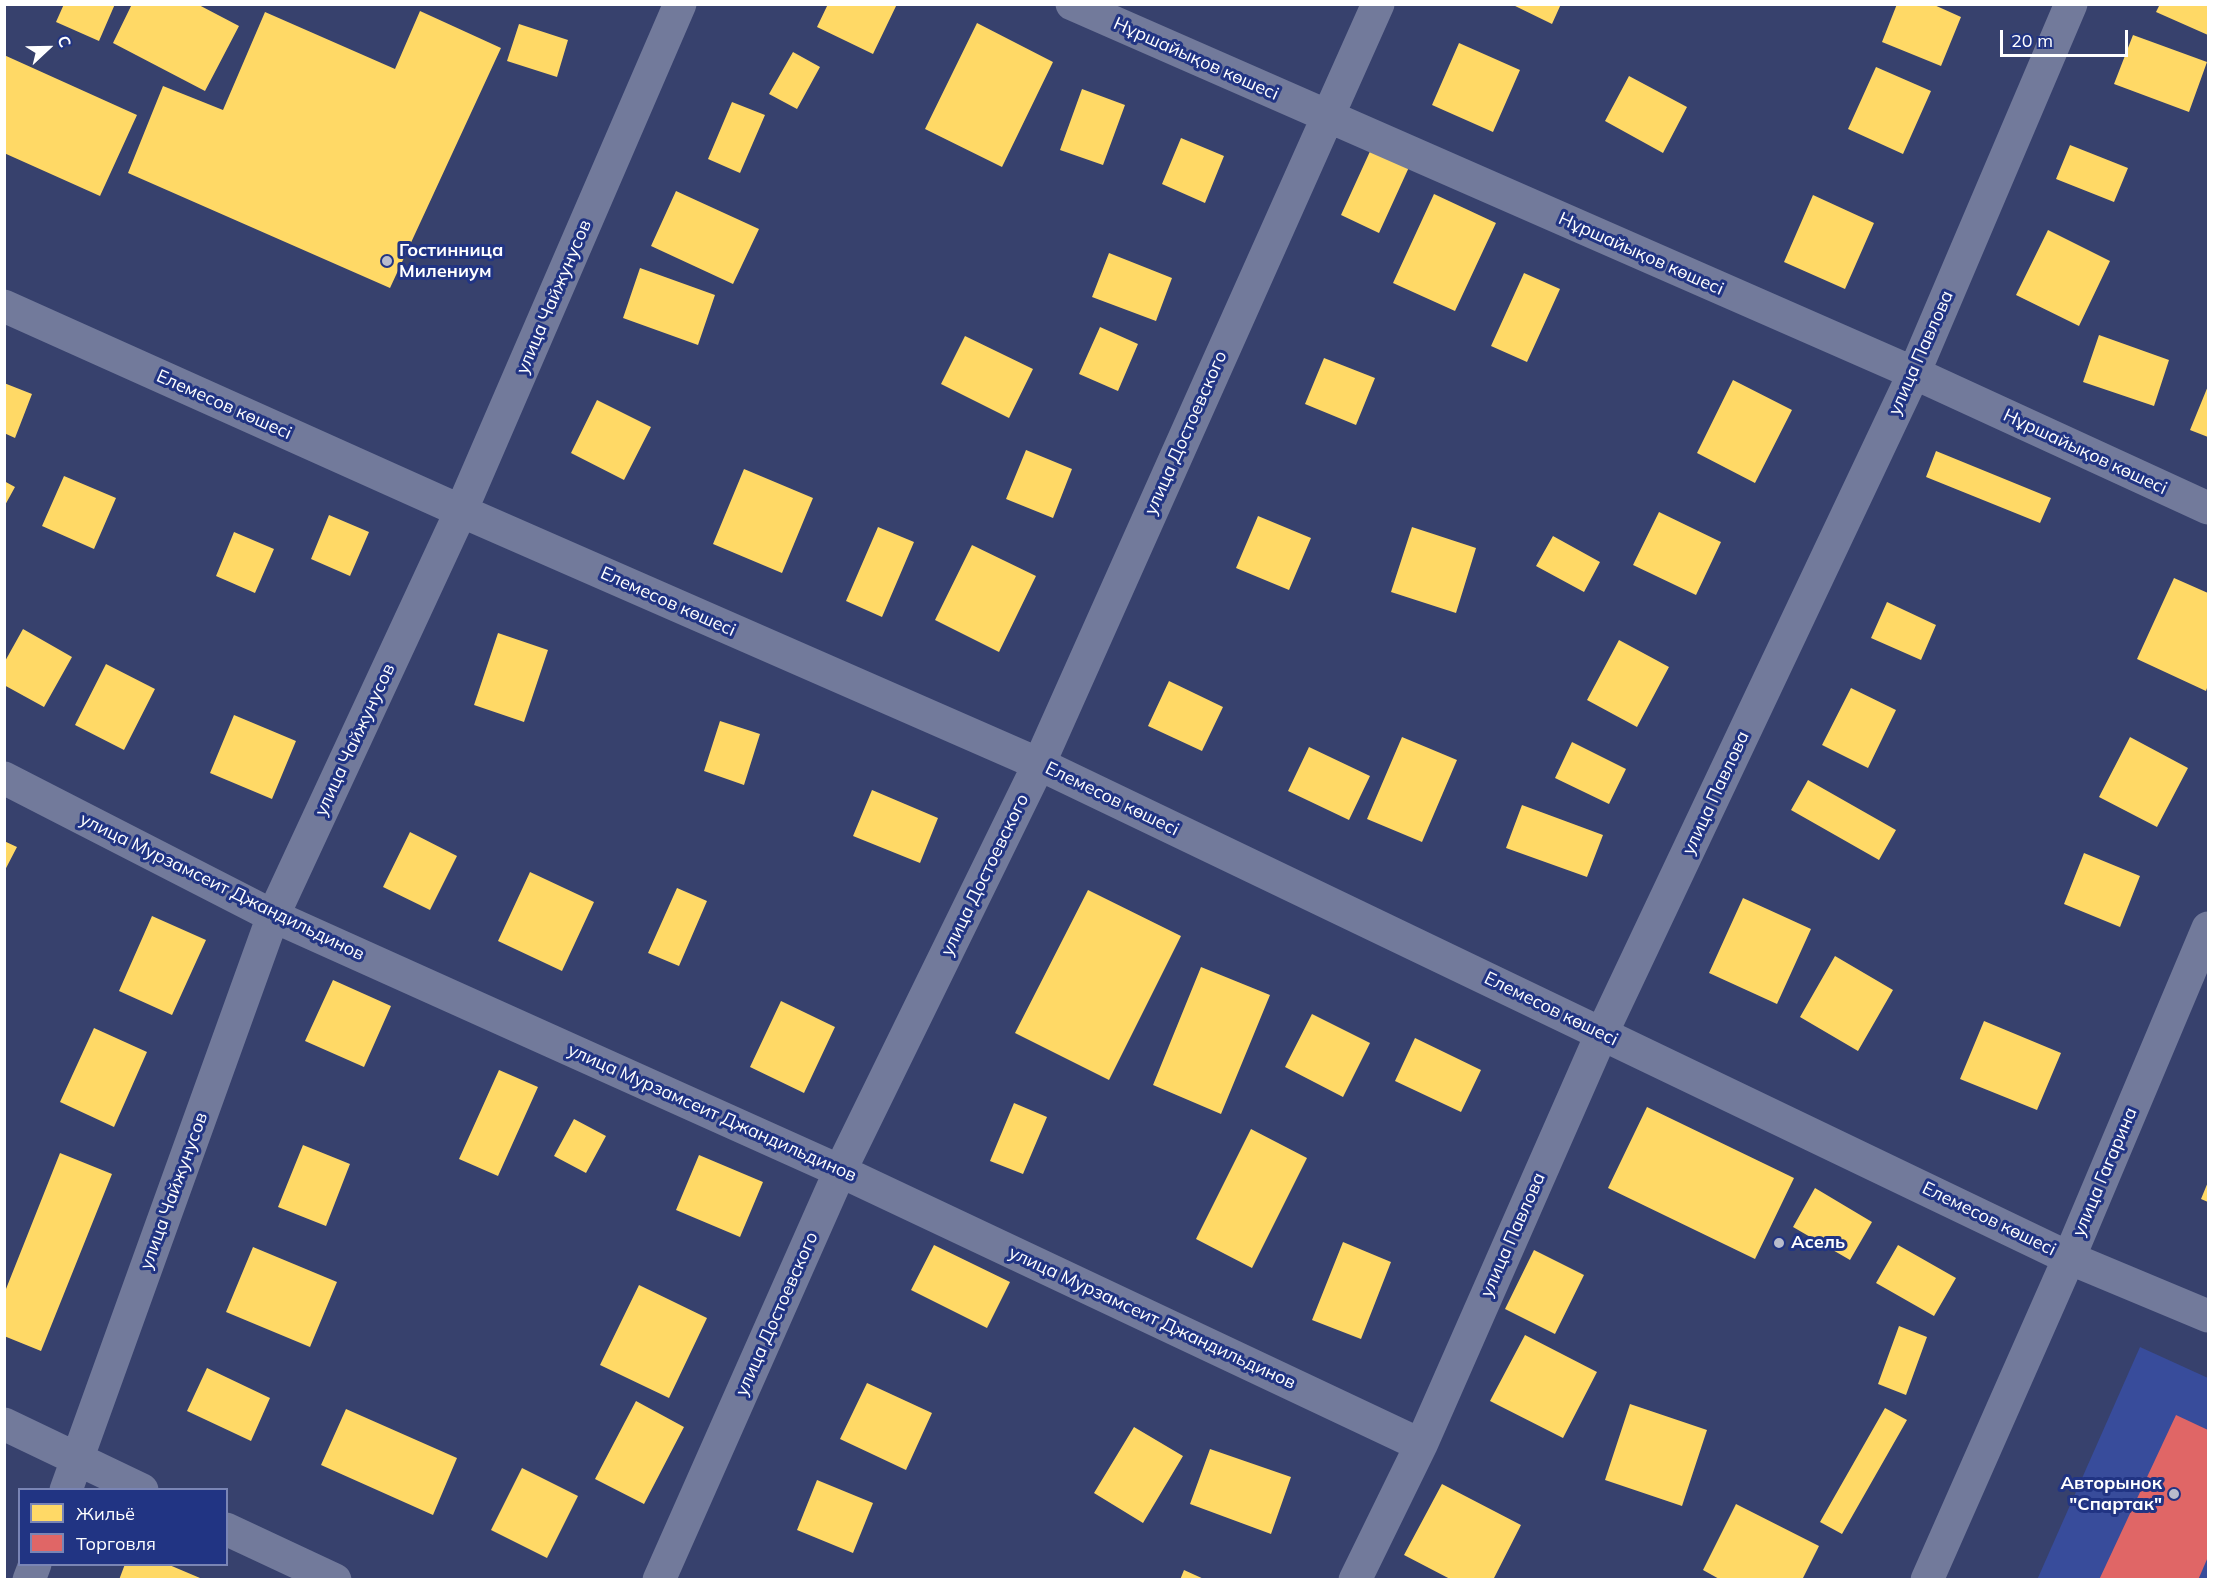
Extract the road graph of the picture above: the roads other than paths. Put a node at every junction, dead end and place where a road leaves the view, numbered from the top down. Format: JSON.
{"nodes":[{"id":1,"x":680,"y":4,"type":"edge"},
{"id":2,"x":1072,"y":4,"type":"edge"},
{"id":3,"x":1378,"y":4,"type":"edge"},
{"id":4,"x":2071,"y":4,"type":"edge"},
{"id":5,"x":1327,"y":116,"type":"junction"},
{"id":6,"x":4,"y":306,"type":"edge"},
{"id":7,"x":1914,"y":373,"type":"junction"},
{"id":8,"x":2208,"y":508,"type":"edge"},
{"id":9,"x":461,"y":512,"type":"junction"},
{"id":10,"x":1039,"y":764,"type":"junction"},
{"id":11,"x":4,"y":778,"type":"edge"},
{"id":12,"x":273,"y":916,"type":"junction"},
{"id":13,"x":2208,"y":928,"type":"edge"},
{"id":14,"x":1602,"y":1033,"type":"junction"},
{"id":15,"x":840,"y":1171,"type":"junction"},
{"id":16,"x":2069,"y":1258,"type":"junction"},
{"id":17,"x":2208,"y":1316,"type":"edge"},
{"id":18,"x":4,"y":1425,"type":"edge"},
{"id":19,"x":1421,"y":1445,"type":"junction"},
{"id":20,"x":78,"y":1460,"type":"junction"},
{"id":21,"x":67,"y":1488,"type":"edge"},
{"id":22,"x":137,"y":1488,"type":"edge"},
{"id":23,"x":228,"y":1530,"type":"edge"},
{"id":24,"x":335,"y":1580,"type":"edge"},
{"id":25,"x":660,"y":1580,"type":"edge"},
{"id":26,"x":1355,"y":1580,"type":"edge"},
{"id":27,"x":1926,"y":1580,"type":"edge"}],
"edges":[{"from":1,"to":9,"type":"street","name":"улица Чайжунусов"},
{"from":2,"to":5,"type":"street","name":"Нұршайықов көшесі"},
{"from":3,"to":5,"type":"street","name":"улица Достоевского"},
{"from":4,"to":7,"type":"street","name":"улица Павлова"},
{"from":5,"to":7,"type":"street","name":"Нұршайықов көшесі"},
{"from":5,"to":10,"type":"street","name":"улица Достоевского"},
{"from":6,"to":9,"type":"street","name":"Елемесов көшесі"},
{"from":7,"to":8,"type":"street","name":"Нұршайықов көшесі"},
{"from":7,"to":14,"type":"street","name":"улица Павлова"},
{"from":9,"to":10,"type":"street","name":"Елемесов көшесі"},
{"from":9,"to":12,"type":"street","name":"улица Чайжунусов"},
{"from":10,"to":14,"type":"street","name":"Елемесов көшесі"},
{"from":10,"to":15,"type":"street","name":"улица Достоевского"},
{"from":11,"to":12,"type":"street","name":"улица Мурзамсеит Джандильдинов"},
{"from":12,"to":15,"type":"street","name":"улица Мурзамсеит Джандильдинов"},
{"from":12,"to":20,"type":"street","name":"улица Чайжунусов"},
{"from":13,"to":16,"type":"street","name":"улица Гагарина"},
{"from":14,"to":16,"type":"street","name":"Елемесов көшесі"},
{"from":14,"to":19,"type":"street","name":"улица Павлова"},
{"from":15,"to":19,"type":"street","name":"улица Мурзамсеит Джандильдинов"},
{"from":15,"to":25,"type":"street","name":"улица Достоевского"},
{"from":16,"to":17,"type":"street","name":"Елемесов көшесі"},
{"from":16,"to":27,"type":"street","name":"улица Гагарина"},
{"from":18,"to":20,"type":"street"},
{"from":19,"to":26,"type":"street","name":"улица Павлова"},
{"from":20,"to":21,"type":"street","name":"улица Чайжунусов"},
{"from":20,"to":22,"type":"street"},
{"from":23,"to":24,"type":"street"}]}
